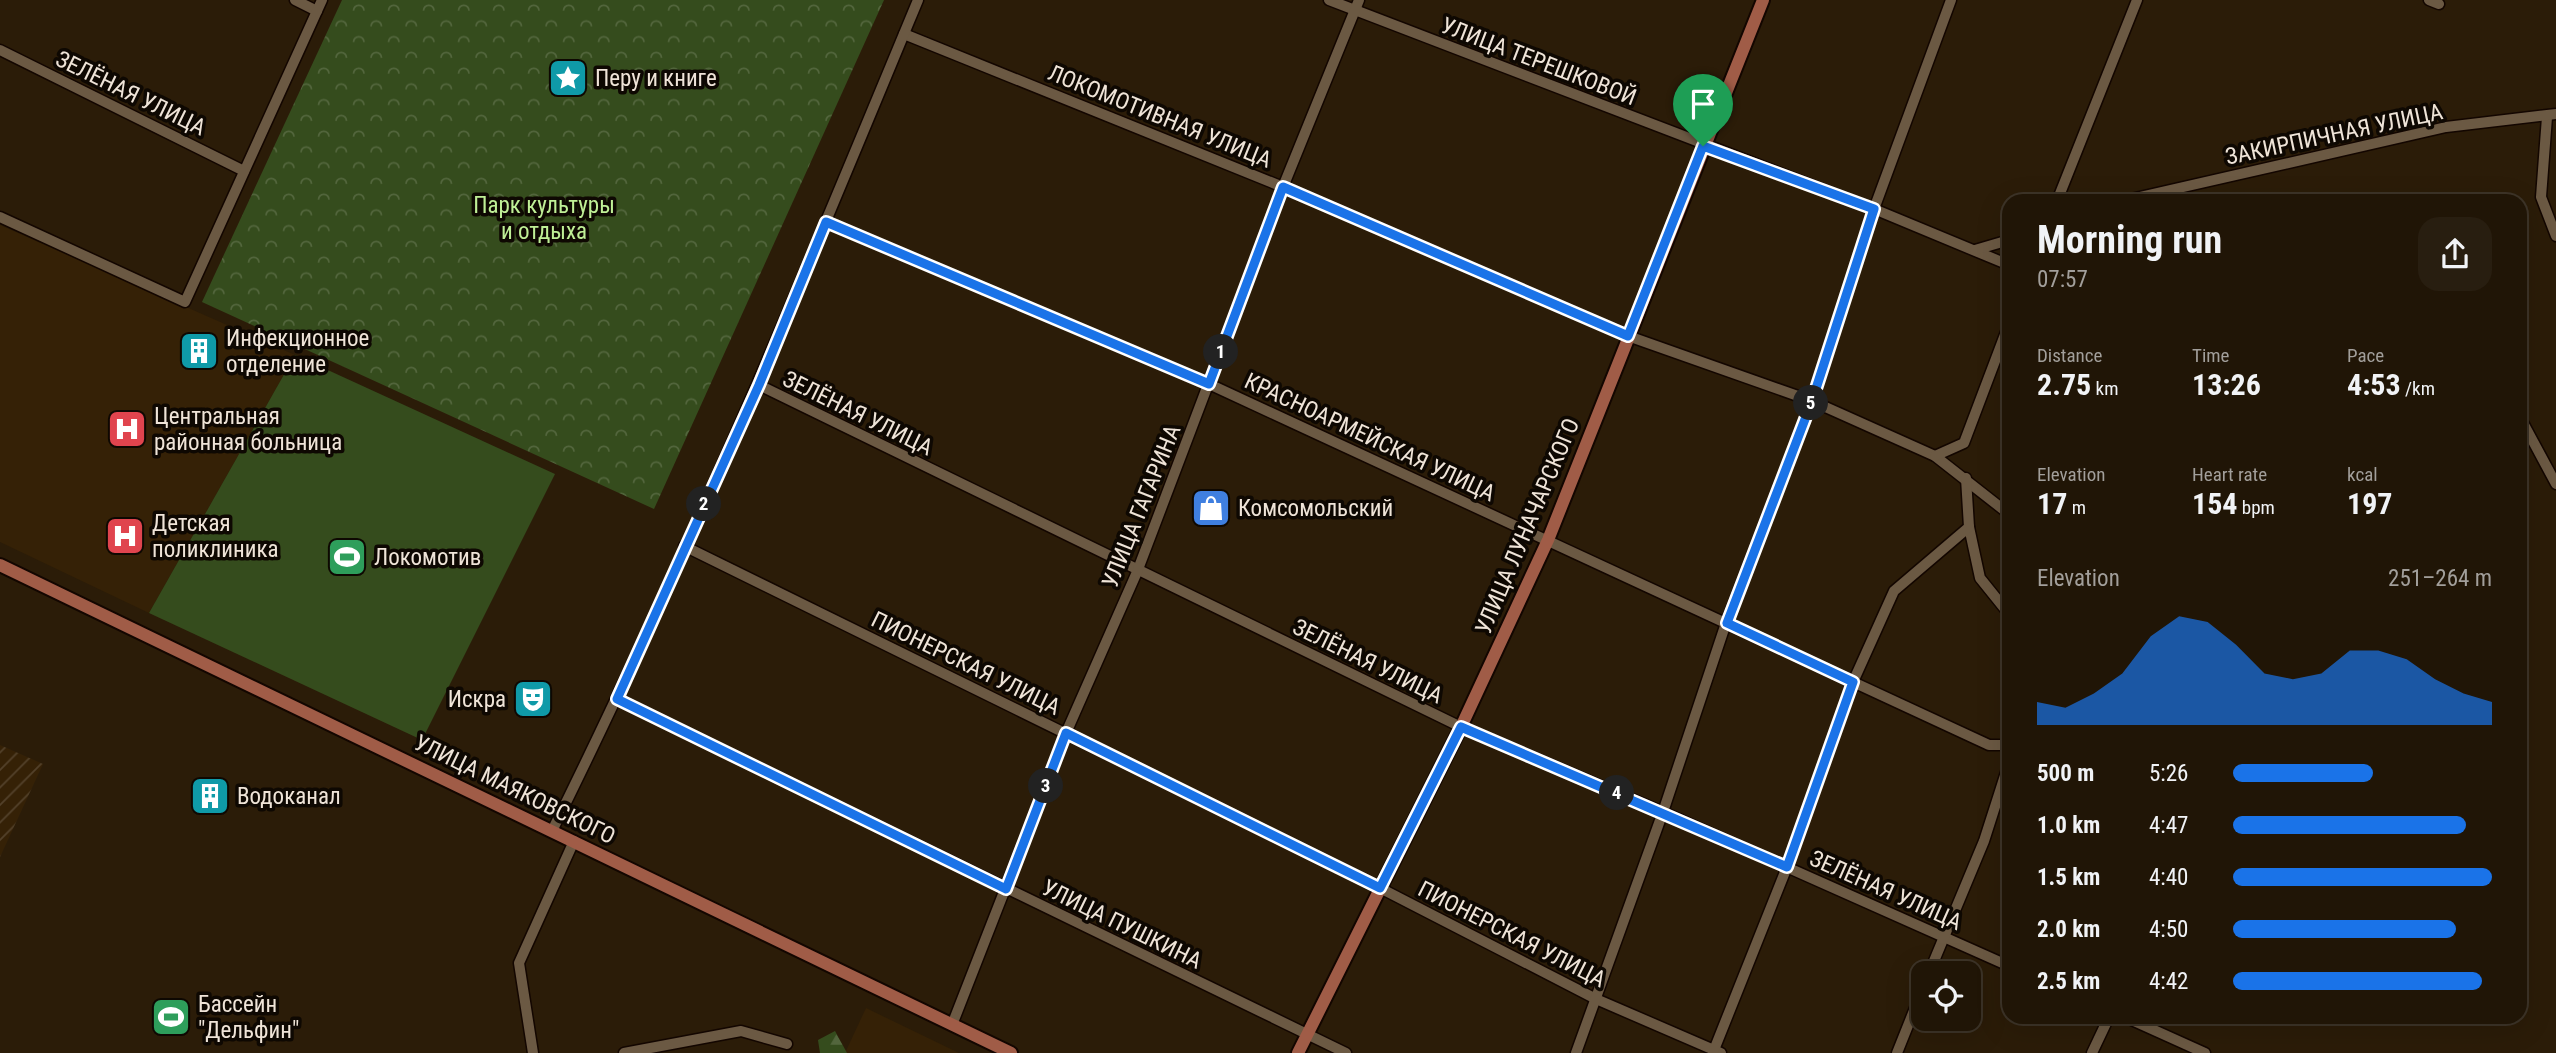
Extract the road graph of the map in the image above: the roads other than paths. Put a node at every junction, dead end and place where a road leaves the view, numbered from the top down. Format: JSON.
{"nodes":[{"id":1,"x":295,"y":0,"type":"edge"},
{"id":2,"x":322,"y":0,"type":"edge"},
{"id":3,"x":918,"y":0,"type":"edge"},
{"id":4,"x":1329,"y":0,"type":"edge"},
{"id":5,"x":1762,"y":0,"type":"edge"},
{"id":6,"x":1951,"y":0,"type":"edge"},
{"id":7,"x":2137,"y":0,"type":"edge"},
{"id":8,"x":1357,"y":5,"type":"edge"},
{"id":9,"x":317,"y":11,"type":"junction"},
{"id":10,"x":904,"y":34,"type":"junction"},
{"id":11,"x":0,"y":50,"type":"edge"},
{"id":12,"x":2552,"y":116,"type":"edge"},
{"id":13,"x":1703,"y":146,"type":"junction"},
{"id":14,"x":244,"y":171,"type":"junction"},
{"id":15,"x":1283,"y":187,"type":"junction"},
{"id":16,"x":2060,"y":194,"type":"edge"},
{"id":17,"x":2153,"y":194,"type":"edge"},
{"id":18,"x":1874,"y":209,"type":"junction"},
{"id":19,"x":0,"y":217,"type":"edge"},
{"id":20,"x":826,"y":222,"type":"junction"},
{"id":21,"x":2556,"y":236,"type":"edge"},
{"id":22,"x":2002,"y":242,"type":"edge"},
{"id":23,"x":1974,"y":251,"type":"junction"},
{"id":24,"x":2002,"y":262,"type":"edge"},
{"id":25,"x":1628,"y":336,"type":"junction"},
{"id":26,"x":2002,"y":343,"type":"edge"},
{"id":27,"x":1209,"y":384,"type":"junction"},
{"id":28,"x":759,"y":385,"type":"junction"},
{"id":29,"x":1812,"y":401,"type":"junction"},
{"id":30,"x":2527,"y":430,"type":"edge"},
{"id":31,"x":1935,"y":456,"type":"junction"},
{"id":32,"x":1966,"y":478,"type":"junction"},
{"id":33,"x":2556,"y":484,"type":"edge"},
{"id":34,"x":2002,"y":508,"type":"edge"},
{"id":35,"x":1969,"y":527,"type":"junction"},
{"id":36,"x":1548,"y":540,"type":"junction"},
{"id":37,"x":684,"y":547,"type":"junction"},
{"id":38,"x":0,"y":565,"type":"edge"},
{"id":39,"x":1137,"y":572,"type":"junction"},
{"id":40,"x":2002,"y":605,"type":"edge"},
{"id":41,"x":1727,"y":623,"type":"junction"},
{"id":42,"x":1853,"y":682,"type":"junction"},
{"id":43,"x":617,"y":699,"type":"junction"},
{"id":44,"x":1461,"y":727,"type":"junction"},
{"id":45,"x":1066,"y":733,"type":"junction"},
{"id":46,"x":2002,"y":745,"type":"edge"},
{"id":47,"x":2002,"y":785,"type":"edge"},
{"id":48,"x":1663,"y":812,"type":"junction"},
{"id":49,"x":552,"y":831,"type":"junction"},
{"id":50,"x":574,"y":841,"type":"junction"},
{"id":51,"x":1787,"y":867,"type":"junction"},
{"id":52,"x":1380,"y":888,"type":"junction"},
{"id":53,"x":1006,"y":889,"type":"junction"},
{"id":54,"x":1944,"y":937,"type":"junction"},
{"id":55,"x":1934,"y":961,"type":"edge"},
{"id":56,"x":2002,"y":963,"type":"edge"},
{"id":57,"x":1596,"y":999,"type":"junction"},
{"id":58,"x":1911,"y":1017,"type":"edge"},
{"id":59,"x":2106,"y":1024,"type":"edge"},
{"id":60,"x":2141,"y":1024,"type":"edge"},
{"id":61,"x":952,"y":1025,"type":"junction"},
{"id":62,"x":1307,"y":1034,"type":"junction"},
{"id":63,"x":788,"y":1044,"type":"dead end"},
{"id":64,"x":1718,"y":1051,"type":"edge"},
{"id":65,"x":533,"y":1053,"type":"edge"},
{"id":66,"x":624,"y":1053,"type":"edge"},
{"id":67,"x":1011,"y":1053,"type":"edge"},
{"id":68,"x":1298,"y":1053,"type":"edge"},
{"id":69,"x":1346,"y":1053,"type":"edge"},
{"id":70,"x":1576,"y":1053,"type":"edge"},
{"id":71,"x":1896,"y":1053,"type":"edge"},
{"id":72,"x":2092,"y":1053,"type":"edge"},
{"id":73,"x":2205,"y":1053,"type":"edge"}],
"edges":[{"from":1,"to":9,"type":"street"},
{"from":2,"to":9,"type":"street"},
{"from":3,"to":10,"type":"street"},
{"from":4,"to":8,"type":"street","name":"УЛИЦА ТЕРЕШКОВОЙ"},
{"from":5,"to":13,"type":"main road","name":"УЛИЦА ЛУНАЧАРСКОГО"},
{"from":6,"to":18,"type":"street"},
{"from":7,"to":16,"type":"street"},
{"from":8,"to":13,"type":"street","name":"УЛИЦА ТЕРЕШКОВОЙ"},
{"from":8,"to":15,"type":"street","name":"УЛИЦА ГАГАРИНА"},
{"from":9,"to":14,"type":"street"},
{"from":10,"to":15,"type":"street","name":"ЛОКОМОТИВНАЯ УЛИЦА"},
{"from":10,"to":20,"type":"street"},
{"from":11,"to":14,"type":"street","name":"ЗЕЛЁНАЯ УЛИЦА"},
{"from":12,"to":17,"type":"street","name":"ЗАКИРПИЧНАЯ УЛИЦА"},
{"from":12,"to":21,"type":"street"},
{"from":13,"to":18,"type":"street","name":"УЛИЦА ТЕРЕШКОВОЙ"},
{"from":13,"to":25,"type":"main road","name":"УЛИЦА ЛУНАЧАРСКОГО"},
{"from":14,"to":19,"type":"street"},
{"from":15,"to":25,"type":"street","name":"ЛОКОМОТИВНАЯ УЛИЦА"},
{"from":15,"to":27,"type":"street","name":"УЛИЦА ГАГАРИНА"},
{"from":18,"to":23,"type":"street","name":"УЛИЦА ТЕРЕШКОВОЙ"},
{"from":18,"to":29,"type":"street"},
{"from":20,"to":27,"type":"street","name":"КРАСНОАРМЕЙСКАЯ УЛИЦА"},
{"from":20,"to":28,"type":"street"},
{"from":22,"to":23,"type":"street"},
{"from":23,"to":24,"type":"street","name":"УЛИЦА ТЕРЕШКОВОЙ"},
{"from":25,"to":29,"type":"street","name":"ЛОКОМОТИВНАЯ УЛИЦА"},
{"from":25,"to":36,"type":"main road","name":"УЛИЦА ЛУНАЧАРСКОГО"},
{"from":26,"to":31,"type":"street"},
{"from":27,"to":36,"type":"street","name":"КРАСНОАРМЕЙСКАЯ УЛИЦА"},
{"from":27,"to":39,"type":"street","name":"УЛИЦА ГАГАРИНА"},
{"from":28,"to":37,"type":"street"},
{"from":28,"to":39,"type":"street","name":"ЗЕЛЁНАЯ УЛИЦА"},
{"from":29,"to":31,"type":"street","name":"ЛОКОМОТИВНАЯ УЛИЦА"},
{"from":29,"to":41,"type":"street"},
{"from":30,"to":33,"type":"street"},
{"from":31,"to":32,"type":"street","name":"ЛОКОМОТИВНАЯ УЛИЦА"},
{"from":32,"to":34,"type":"street","name":"ЛОКОМОТИВНАЯ УЛИЦА"},
{"from":32,"to":35,"type":"street"},
{"from":35,"to":40,"type":"street"},
{"from":35,"to":42,"type":"street"},
{"from":36,"to":41,"type":"street","name":"КРАСНОАРМЕЙСКАЯ УЛИЦА"},
{"from":36,"to":44,"type":"main road","name":"УЛИЦА ЛУНАЧАРСКОГО"},
{"from":37,"to":43,"type":"street"},
{"from":37,"to":45,"type":"street","name":"ПИОНЕРСКАЯ УЛИЦА"},
{"from":38,"to":49,"type":"main road","name":"УЛИЦА МАЯКОВСКОГО"},
{"from":39,"to":44,"type":"street","name":"ЗЕЛЁНАЯ УЛИЦА"},
{"from":39,"to":45,"type":"street","name":"УЛИЦА ГАГАРИНА"},
{"from":41,"to":42,"type":"street","name":"КРАСНОАРМЕЙСКАЯ УЛИЦА"},
{"from":41,"to":48,"type":"street"},
{"from":42,"to":46,"type":"street","name":"КРАСНОАРМЕЙСКАЯ УЛИЦА"},
{"from":42,"to":51,"type":"street"},
{"from":43,"to":49,"type":"street"},
{"from":43,"to":53,"type":"street","name":"УЛИЦА ПУШКИНА"},
{"from":44,"to":48,"type":"street","name":"ЗЕЛЁНАЯ УЛИЦА"},
{"from":44,"to":52,"type":"main road","name":"УЛИЦА ЛУНАЧАРСКОГО"},
{"from":45,"to":52,"type":"street","name":"ПИОНЕРСКАЯ УЛИЦА"},
{"from":45,"to":53,"type":"street","name":"УЛИЦА ГАГАРИНА"},
{"from":47,"to":54,"type":"street"},
{"from":48,"to":51,"type":"street","name":"ЗЕЛЁНАЯ УЛИЦА"},
{"from":48,"to":57,"type":"street"},
{"from":49,"to":50,"type":"main road","name":"УЛИЦА МАЯКОВСКОГО"},
{"from":50,"to":61,"type":"main road","name":"УЛИЦА МАЯКОВСКОГО"},
{"from":50,"to":65,"type":"street"},
{"from":51,"to":54,"type":"street","name":"ЗЕЛЁНАЯ УЛИЦА"},
{"from":51,"to":64,"type":"street"},
{"from":52,"to":57,"type":"street","name":"ПИОНЕРСКАЯ УЛИЦА"},
{"from":52,"to":62,"type":"main road","name":"УЛИЦА ЛУНАЧАРСКОГО"},
{"from":53,"to":61,"type":"street","name":"УЛИЦА ГАГАРИНА"},
{"from":53,"to":62,"type":"street","name":"УЛИЦА ПУШКИНА"},
{"from":54,"to":55,"type":"street"},
{"from":54,"to":56,"type":"street","name":"ЗЕЛЁНАЯ УЛИЦА"},
{"from":57,"to":64,"type":"street","name":"ПИОНЕРСКАЯ УЛИЦА"},
{"from":57,"to":70,"type":"street"},
{"from":58,"to":71,"type":"street"},
{"from":59,"to":72,"type":"street"},
{"from":60,"to":73,"type":"street"},
{"from":61,"to":67,"type":"main road","name":"УЛИЦА МАЯКОВСКОГО"},
{"from":62,"to":68,"type":"main road","name":"УЛИЦА ЛУНАЧАРСКОГО"},
{"from":62,"to":69,"type":"street","name":"УЛИЦА ПУШКИНА"},
{"from":63,"to":66,"type":"street"}]}
